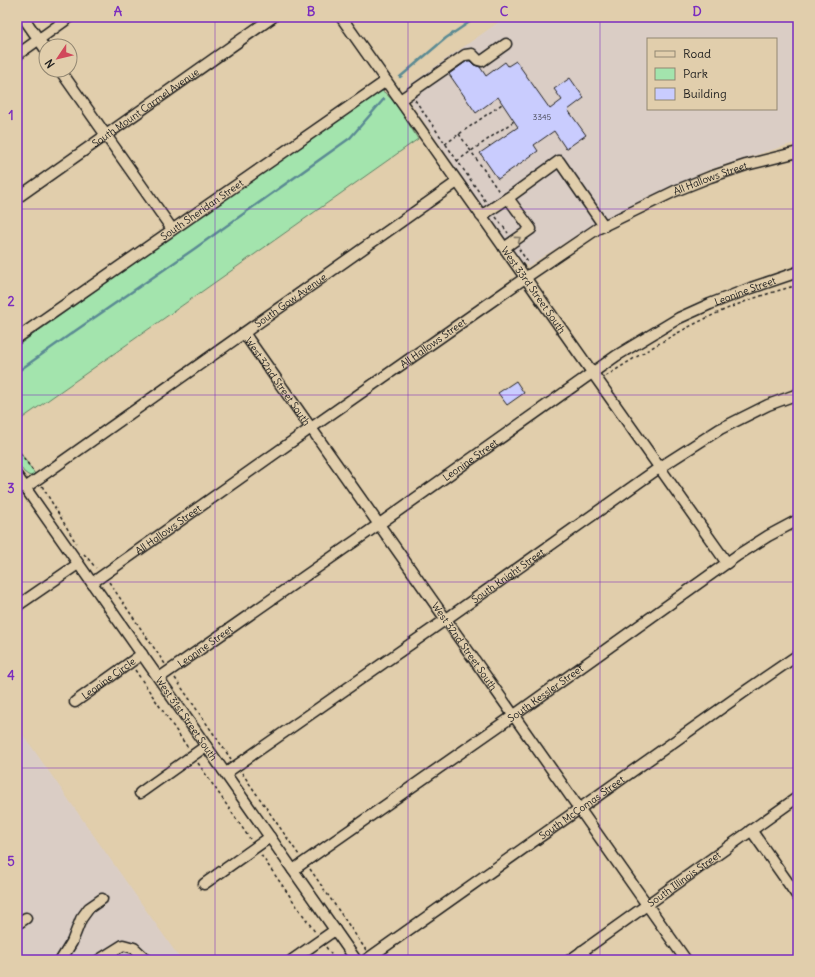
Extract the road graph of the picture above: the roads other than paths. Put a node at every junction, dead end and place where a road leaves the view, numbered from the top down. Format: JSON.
{"nodes":[{"id":1,"x":23,"y":17,"type":"edge"},
{"id":2,"x":70,"y":17,"type":"edge"},
{"id":3,"x":273,"y":17,"type":"edge"},
{"id":4,"x":341,"y":17,"type":"edge"},
{"id":5,"x":41,"y":38,"type":"edge"},
{"id":6,"x":38,"y":40,"type":"joint"},
{"id":7,"x":506,"y":44,"type":"dead end"},
{"id":8,"x":17,"y":55,"type":"edge"},
{"id":9,"x":66,"y":78,"type":"edge"},
{"id":10,"x":386,"y":81,"type":"junction"},
{"id":11,"x":400,"y":100,"type":"junction"},
{"id":12,"x":105,"y":135,"type":"junction"},
{"id":13,"x":798,"y":152,"type":"edge"},
{"id":14,"x":457,"y":182,"type":"junction"},
{"id":15,"x":17,"y":198,"type":"edge"},
{"id":16,"x":507,"y":199,"type":"junction"},
{"id":17,"x":481,"y":216,"type":"junction"},
{"id":18,"x":604,"y":226,"type":"junction"},
{"id":19,"x":172,"y":230,"type":"junction"},
{"id":20,"x":504,"y":248,"type":"junction"},
{"id":21,"x":798,"y":272,"type":"edge"},
{"id":22,"x":525,"y":278,"type":"junction"},
{"id":23,"x":244,"y":333,"type":"junction"},
{"id":24,"x":17,"y":338,"type":"edge"},
{"id":25,"x":592,"y":372,"type":"junction"},
{"id":26,"x":798,"y":394,"type":"edge"},
{"id":27,"x":311,"y":428,"type":"junction"},
{"id":28,"x":659,"y":468,"type":"junction"},
{"id":29,"x":17,"y":476,"type":"edge"},
{"id":30,"x":25,"y":488,"type":"junction"},
{"id":31,"x":798,"y":520,"type":"edge"},
{"id":32,"x":378,"y":525,"type":"junction"},
{"id":33,"x":727,"y":563,"type":"junction"},
{"id":34,"x":78,"y":564,"type":"junction"},
{"id":35,"x":92,"y":583,"type":"junction"},
{"id":36,"x":17,"y":606,"type":"edge"},
{"id":37,"x":446,"y":620,"type":"junction"},
{"id":38,"x":142,"y":654,"type":"junction"},
{"id":39,"x":798,"y":655,"type":"edge"},
{"id":40,"x":159,"y":678,"type":"junction"},
{"id":41,"x":75,"y":702,"type":"dead end"},
{"id":42,"x":513,"y":716,"type":"junction"},
{"id":43,"x":206,"y":746,"type":"junction"},
{"id":44,"x":226,"y":773,"type":"junction"},
{"id":45,"x":140,"y":793,"type":"dead end"},
{"id":46,"x":798,"y":797,"type":"edge"},
{"id":47,"x":579,"y":809,"type":"junction"},
{"id":48,"x":751,"y":830,"type":"junction"},
{"id":49,"x":270,"y":837,"type":"junction"},
{"id":50,"x":293,"y":870,"type":"junction"},
{"id":51,"x":204,"y":884,"type":"dead end"},
{"id":52,"x":798,"y":897,"type":"edge"},
{"id":53,"x":102,"y":899,"type":"dead end"},
{"id":54,"x":647,"y":905,"type":"junction"},
{"id":55,"x":26,"y":918,"type":"dead end"},
{"id":56,"x":17,"y":924,"type":"edge"},
{"id":57,"x":335,"y":930,"type":"junction"},
{"id":58,"x":582,"y":951,"type":"junction"},
{"id":59,"x":369,"y":958,"type":"edge"},
{"id":60,"x":61,"y":960,"type":"edge"},
{"id":61,"x":99,"y":960,"type":"edge"},
{"id":62,"x":147,"y":960,"type":"edge"},
{"id":63,"x":292,"y":960,"type":"edge"},
{"id":64,"x":356,"y":960,"type":"edge"},
{"id":65,"x":570,"y":960,"type":"edge"},
{"id":66,"x":588,"y":960,"type":"edge"},
{"id":67,"x":686,"y":960,"type":"edge"}],
"edges":[{"from":1,"to":6,"type":"street"},
{"from":2,"to":5,"type":"street"},
{"from":3,"to":12,"type":"street","name":"South Mount Carmel Avenue"},
{"from":4,"to":10,"type":"street","name":"West 33rd Street South"},
{"from":6,"to":8,"type":"street"},
{"from":7,"to":11,"type":"street"},
{"from":9,"to":12,"type":"street"},
{"from":10,"to":11,"type":"street","name":"West 33rd Street South"},
{"from":10,"to":19,"type":"street","name":"South Sheridan Street"},
{"from":11,"to":14,"type":"street","name":"West 33rd Street South"},
{"from":12,"to":15,"type":"street","name":"South Mount Carmel Avenue"},
{"from":12,"to":19,"type":"street"},
{"from":13,"to":18,"type":"street","name":"All Hallows Street"},
{"from":14,"to":17,"type":"street","name":"West 33rd Street South"},
{"from":14,"to":23,"type":"street","name":"South Gow Avenue"},
{"from":16,"to":17,"type":"street"},
{"from":16,"to":18,"type":"street"},
{"from":20,"to":16,"type":"street","one_way":true},
{"from":17,"to":20,"type":"street","name":"West 33rd Street South"},
{"from":18,"to":22,"type":"street","name":"All Hallows Street"},
{"from":19,"to":24,"type":"street","name":"South Sheridan Street"},
{"from":20,"to":22,"type":"street","name":"West 33rd Street South"},
{"from":21,"to":25,"type":"street","name":"Leonine Street"},
{"from":22,"to":25,"type":"street","name":"West 33rd Street South"},
{"from":22,"to":27,"type":"street","name":"All Hallows Street"},
{"from":23,"to":27,"type":"street","name":"West 32nd Street South"},
{"from":23,"to":30,"type":"street","name":"South Gow Avenue"},
{"from":25,"to":28,"type":"street","name":"West 33rd Street South"},
{"from":25,"to":32,"type":"street","name":"Leonine Street"},
{"from":26,"to":28,"type":"street","name":"South Knight Street"},
{"from":27,"to":32,"type":"street","name":"West 32nd Street South"},
{"from":27,"to":35,"type":"street","name":"All Hallows Street"},
{"from":28,"to":33,"type":"street","name":"West 33rd Street South"},
{"from":28,"to":37,"type":"street","name":"South Knight Street"},
{"from":29,"to":30,"type":"street","name":"West 31st Street South"},
{"from":30,"to":34,"type":"street","name":"West 31st Street South"},
{"from":31,"to":33,"type":"street","name":"South Kessler Street"},
{"from":32,"to":37,"type":"street","name":"West 32nd Street South"},
{"from":32,"to":40,"type":"street","name":"Leonine Street"},
{"from":33,"to":42,"type":"street","name":"South Kessler Street"},
{"from":34,"to":35,"type":"street","name":"West 31st Street South"},
{"from":34,"to":36,"type":"street"},
{"from":35,"to":38,"type":"street","name":"West 31st Street South"},
{"from":37,"to":42,"type":"street","name":"West 32nd Street South"},
{"from":37,"to":44,"type":"street","name":"South Knight Street"},
{"from":38,"to":40,"type":"street","name":"West 31st Street South"},
{"from":38,"to":41,"type":"street","name":"Leonine Circle"},
{"from":39,"to":47,"type":"street","name":"South McComas Street"},
{"from":40,"to":43,"type":"street","name":"West 31st Street South"},
{"from":42,"to":47,"type":"street","name":"West 32nd Street South"},
{"from":42,"to":50,"type":"street","name":"South Kessler Street"},
{"from":43,"to":44,"type":"street","name":"West 31st Street South"},
{"from":43,"to":45,"type":"street"},
{"from":44,"to":49,"type":"street","name":"West 31st Street South"},
{"from":46,"to":48,"type":"street","name":"South Illinois Street"},
{"from":47,"to":54,"type":"street","name":"West 32nd Street South"},
{"from":47,"to":59,"type":"street","name":"South McComas Street"},
{"from":48,"to":52,"type":"street"},
{"from":48,"to":54,"type":"street","name":"South Illinois Street"},
{"from":49,"to":50,"type":"street","name":"West 31st Street South"},
{"from":49,"to":51,"type":"street"},
{"from":50,"to":57,"type":"street","name":"West 31st Street South"},
{"from":53,"to":60,"type":"street"},
{"from":54,"to":58,"type":"street","name":"South Illinois Street"},
{"from":54,"to":67,"type":"street","name":"West 32nd Street South"},
{"from":55,"to":56,"type":"street"},
{"from":57,"to":63,"type":"street"},
{"from":57,"to":64,"type":"street","name":"West 31st Street South"},
{"from":58,"to":65,"type":"street","name":"South Illinois Street"},
{"from":58,"to":66,"type":"street"},
{"from":61,"to":62,"type":"street"}]}
